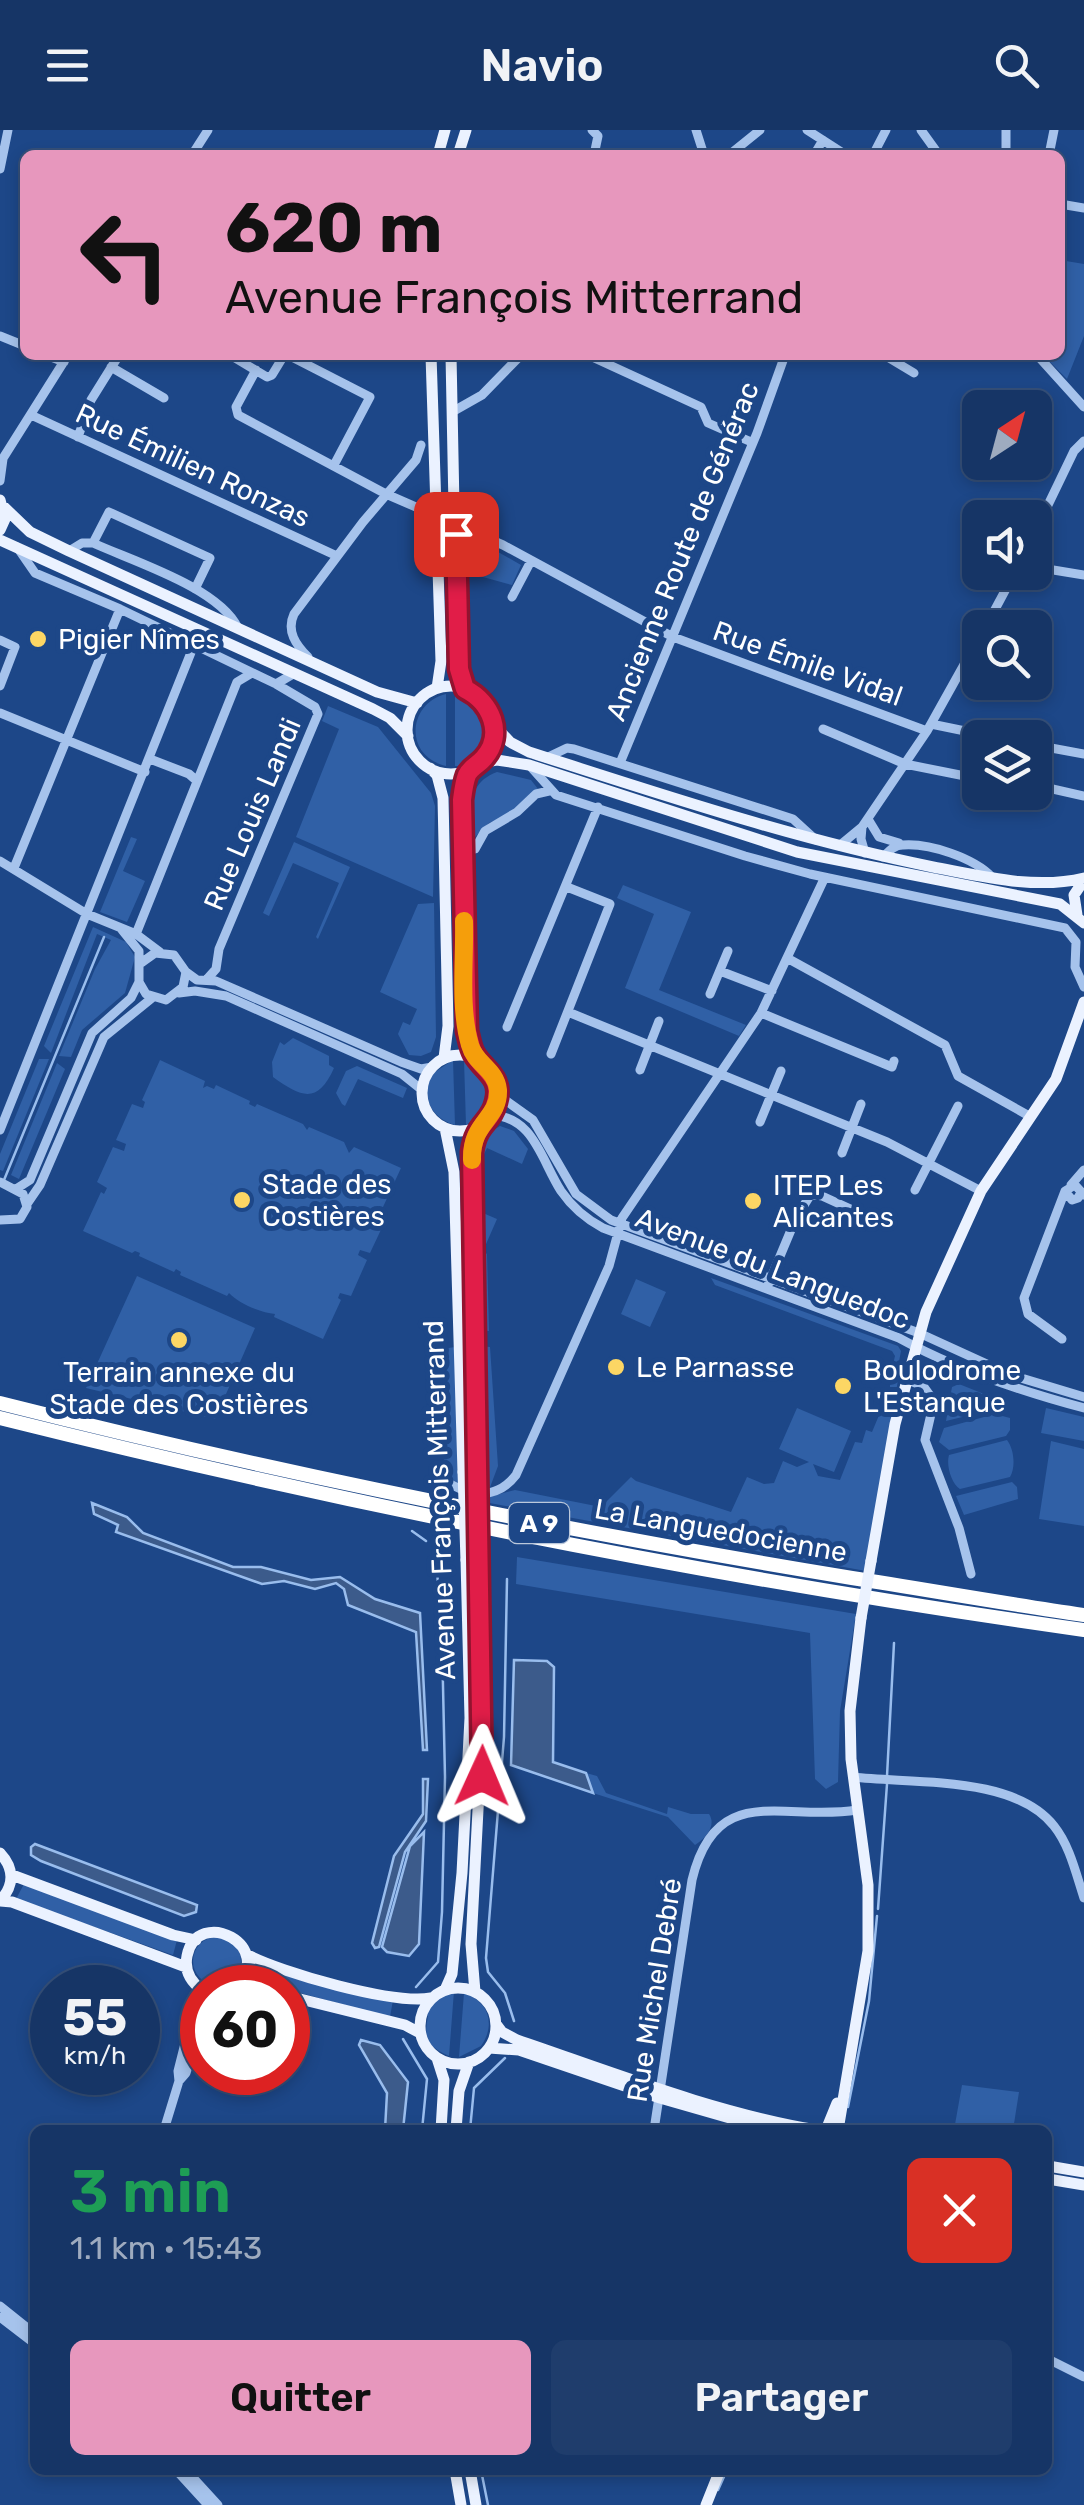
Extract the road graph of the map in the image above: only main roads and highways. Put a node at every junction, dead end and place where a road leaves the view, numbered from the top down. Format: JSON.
{"nodes":[{"id":1,"x":432,"y":360,"type":"edge"},
{"id":2,"x":450,"y":360,"type":"edge"},
{"id":3,"x":2,"y":504,"type":"edge"},
{"id":4,"x":0,"y":530,"type":"edge"},
{"id":5,"x":0,"y":540,"type":"edge"},
{"id":6,"x":437,"y":688,"type":"junction"},
{"id":7,"x":465,"y":689,"type":"junction"},
{"id":8,"x":417,"y":702,"type":"junction"},
{"id":9,"x":494,"y":725,"type":"junction"},
{"id":10,"x":408,"y":736,"type":"junction"},
{"id":11,"x":474,"y":766,"type":"junction"},
{"id":12,"x":430,"y":768,"type":"junction"},
{"id":13,"x":1084,"y":879,"type":"edge"},
{"id":14,"x":1083,"y":922,"type":"edge"},
{"id":15,"x":1084,"y":988,"type":"edge"},
{"id":16,"x":1083,"y":1006,"type":"edge"},
{"id":17,"x":444,"y":1058,"type":"junction"},
{"id":18,"x":478,"y":1060,"type":"junction"},
{"id":19,"x":478,"y":1126,"type":"junction"},
{"id":20,"x":445,"y":1128,"type":"junction"},
{"id":21,"x":0,"y":1403,"type":"edge"},
{"id":22,"x":0,"y":1418,"type":"edge"},
{"id":23,"x":469,"y":1474,"type":"junction"},
{"id":24,"x":472,"y":1561,"type":"junction"},
{"id":25,"x":1084,"y":1615,"type":"edge"},
{"id":26,"x":1084,"y":1630,"type":"edge"},
{"id":27,"x":0,"y":1853,"type":"edge"},
{"id":28,"x":12,"y":1874,"type":"junction"},
{"id":29,"x":0,"y":1901,"type":"edge"},
{"id":30,"x":196,"y":1940,"type":"junction"},
{"id":31,"x":246,"y":1954,"type":"junction"},
{"id":32,"x":186,"y":1965,"type":"edge"},
{"id":33,"x":247,"y":1965,"type":"edge"},
{"id":34,"x":180,"y":1966,"type":"edge"},
{"id":35,"x":445,"y":1990,"type":"junction"},
{"id":36,"x":475,"y":1992,"type":"junction"},
{"id":37,"x":431,"y":1998,"type":"junction"},
{"id":38,"x":310,"y":2002,"type":"edge"},
{"id":39,"x":496,"y":2024,"type":"junction"},
{"id":40,"x":420,"y":2032,"type":"junction"},
{"id":41,"x":489,"y":2048,"type":"junction"},
{"id":42,"x":437,"y":2058,"type":"junction"},
{"id":43,"x":469,"y":2062,"type":"junction"},
{"id":44,"x":661,"y":2093,"type":"junction"},
{"id":45,"x":842,"y":2095,"type":"junction"},
{"id":46,"x":441,"y":2125,"type":"edge"},
{"id":47,"x":456,"y":2125,"type":"edge"},
{"id":48,"x":757,"y":2125,"type":"edge"},
{"id":49,"x":796,"y":2125,"type":"edge"},
{"id":50,"x":828,"y":2125,"type":"edge"},
{"id":51,"x":839,"y":2125,"type":"edge"},
{"id":52,"x":1052,"y":2167,"type":"edge"},
{"id":53,"x":1084,"y":2172,"type":"edge"},
{"id":54,"x":1052,"y":2180,"type":"edge"},
{"id":55,"x":1084,"y":2185,"type":"edge"},
{"id":56,"x":456,"y":2475,"type":"edge"},
{"id":57,"x":471,"y":2475,"type":"edge"},
{"id":58,"x":715,"y":2475,"type":"edge"},
{"id":59,"x":461,"y":2505,"type":"edge"},
{"id":60,"x":476,"y":2505,"type":"edge"},
{"id":61,"x":703,"y":2505,"type":"edge"}],
"edges":[{"from":1,"to":6,"type":"main road"},
{"from":2,"to":7,"type":"main road"},
{"from":3,"to":4,"type":"main road"},
{"from":3,"to":8,"type":"main road"},
{"from":5,"to":10,"type":"main road"},
{"from":6,"to":7,"type":"main road"},
{"from":6,"to":8,"type":"main road"},
{"from":7,"to":9,"type":"main road"},
{"from":8,"to":10,"type":"main road"},
{"from":9,"to":11,"type":"main road"},
{"from":9,"to":13,"type":"main road"},
{"from":10,"to":12,"type":"main road"},
{"from":11,"to":12,"type":"main road"},
{"from":11,"to":14,"type":"main road"},
{"from":11,"to":18,"type":"main road"},
{"from":12,"to":17,"type":"main road"},
{"from":13,"to":14,"type":"main road"},
{"from":15,"to":16,"type":"main road"},
{"from":16,"to":45,"type":"main road","bridge":true},
{"from":17,"to":18,"type":"main road"},
{"from":17,"to":20,"type":"main road"},
{"from":18,"to":19,"type":"main road"},
{"from":19,"to":20,"type":"main road"},
{"from":19,"to":23,"type":"main road","name":"Avenue François Mitterrand"},
{"from":20,"to":23,"type":"main road","name":"Avenue François Mitterrand"},
{"from":21,"to":25,"type":"highway","name":"La Languedocienne","number":"A 9"},
{"from":22,"to":26,"type":"highway","name":"La Languedocienne","number":"A 9"},
{"from":23,"to":24,"type":"main road","name":"Avenue François Mitterrand","bridge":true},
{"from":24,"to":35,"type":"main road","name":"Avenue François Mitterrand"},
{"from":24,"to":36,"type":"main road","name":"Avenue François Mitterrand"},
{"from":27,"to":28,"type":"main road"},
{"from":28,"to":29,"type":"main road"},
{"from":28,"to":30,"type":"main road"},
{"from":29,"to":34,"type":"main road"},
{"from":30,"to":31,"type":"main road"},
{"from":30,"to":32,"type":"main road"},
{"from":31,"to":33,"type":"main road"},
{"from":31,"to":37,"type":"main road"},
{"from":35,"to":36,"type":"main road"},
{"from":35,"to":37,"type":"main road"},
{"from":36,"to":39,"type":"main road"},
{"from":37,"to":40,"type":"main road"},
{"from":38,"to":40,"type":"main road"},
{"from":39,"to":41,"type":"main road"},
{"from":39,"to":44,"type":"main road"},
{"from":40,"to":42,"type":"main road"},
{"from":41,"to":43,"type":"main road"},
{"from":41,"to":44,"type":"main road"},
{"from":42,"to":43,"type":"main road"},
{"from":42,"to":46,"type":"main road"},
{"from":43,"to":47,"type":"main road"},
{"from":44,"to":48,"type":"main road"},
{"from":44,"to":49,"type":"main road"},
{"from":45,"to":50,"type":"main road"},
{"from":45,"to":51,"type":"main road"},
{"from":52,"to":53,"type":"main road"},
{"from":54,"to":55,"type":"main road"},
{"from":56,"to":59,"type":"main road"},
{"from":57,"to":60,"type":"main road"},
{"from":58,"to":61,"type":"main road"}]}
